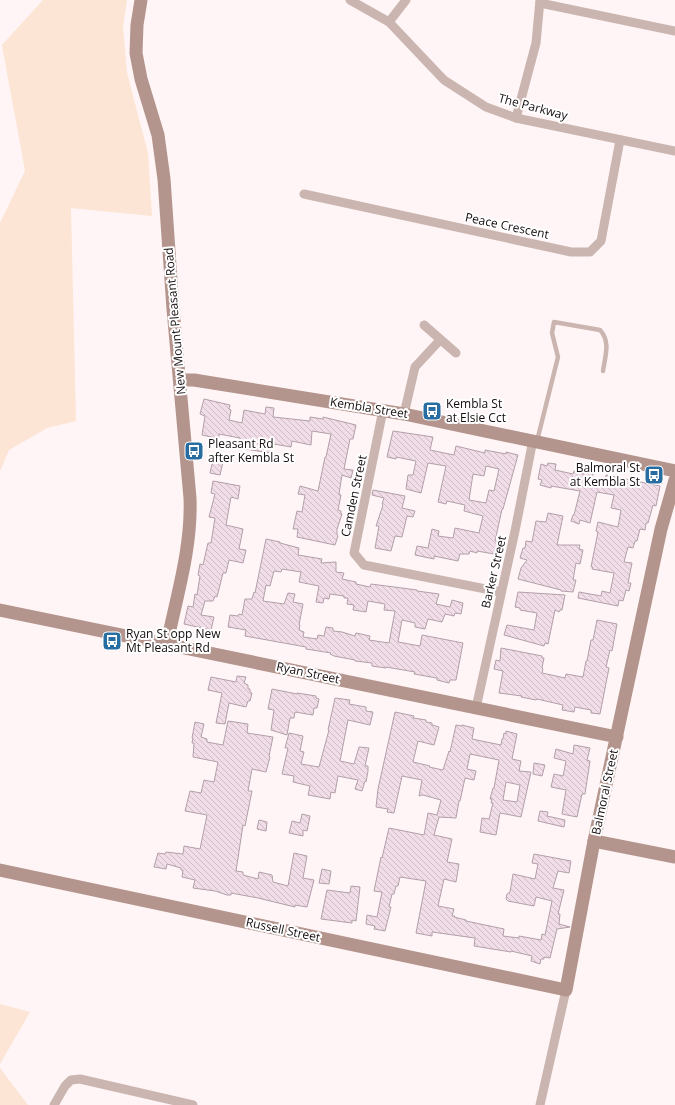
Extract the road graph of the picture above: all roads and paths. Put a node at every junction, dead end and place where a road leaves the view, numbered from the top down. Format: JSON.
{"nodes":[{"id":1,"x":141,"y":0,"type":"edge"},
{"id":2,"x":350,"y":0,"type":"edge"},
{"id":3,"x":406,"y":0,"type":"edge"},
{"id":4,"x":540,"y":2,"type":"edge"},
{"id":5,"x":389,"y":22,"type":"junction"},
{"id":6,"x":675,"y":31,"type":"edge"},
{"id":7,"x":516,"y":118,"type":"junction"},
{"id":8,"x":620,"y":140,"type":"junction"},
{"id":9,"x":675,"y":151,"type":"edge"},
{"id":10,"x":304,"y":194,"type":"dead end"},
{"id":11,"x":424,"y":325,"type":"dead end"},
{"id":12,"x":440,"y":340,"type":"junction"},
{"id":13,"x":456,"y":354,"type":"dead end"},
{"id":14,"x":603,"y":371,"type":"dead end"},
{"id":15,"x":180,"y":380,"type":"junction"},
{"id":16,"x":383,"y":410,"type":"junction"},
{"id":17,"x":404,"y":414,"type":"junction"},
{"id":18,"x":535,"y":441,"type":"junction"},
{"id":19,"x":675,"y":471,"type":"edge"},
{"id":20,"x":675,"y":480,"type":"edge"},
{"id":21,"x":501,"y":592,"type":"junction"},
{"id":22,"x":0,"y":610,"type":"edge"},
{"id":23,"x":167,"y":643,"type":"junction"},
{"id":24,"x":476,"y":708,"type":"junction"},
{"id":25,"x":617,"y":737,"type":"junction"},
{"id":26,"x":594,"y":842,"type":"junction"},
{"id":27,"x":675,"y":857,"type":"edge"},
{"id":28,"x":0,"y":870,"type":"edge"},
{"id":29,"x":566,"y":990,"type":"junction"},
{"id":30,"x":54,"y":1105,"type":"edge"},
{"id":31,"x":193,"y":1105,"type":"edge"},
{"id":32,"x":540,"y":1105,"type":"edge"}],
"edges":[{"from":1,"to":15,"type":"street","name":"New Mount Pleasant Road"},
{"from":2,"to":5,"type":"street","name":"The Parkway"},
{"from":3,"to":5,"type":"street"},
{"from":4,"to":6,"type":"street"},
{"from":4,"to":7,"type":"street"},
{"from":5,"to":7,"type":"street","name":"The Parkway"},
{"from":7,"to":8,"type":"street","name":"The Parkway"},
{"from":8,"to":9,"type":"street","name":"The Parkway"},
{"from":8,"to":10,"type":"street","name":"Peace Crescent"},
{"from":11,"to":12,"type":"street"},
{"from":12,"to":13,"type":"street"},
{"from":12,"to":17,"type":"street"},
{"from":14,"to":18,"type":"lane"},
{"from":15,"to":16,"type":"street","name":"Kembla Street"},
{"from":15,"to":23,"type":"street","name":"New Mount Pleasant Road"},
{"from":16,"to":17,"type":"street","name":"Kembla Street"},
{"from":16,"to":21,"type":"street","name":"Camden Street"},
{"from":17,"to":18,"type":"street","name":"Kembla Street"},
{"from":18,"to":19,"type":"street","name":"Kembla Street"},
{"from":18,"to":21,"type":"street","name":"Barker Street"},
{"from":20,"to":25,"type":"street","name":"Balmoral Street"},
{"from":21,"to":24,"type":"street","name":"Barker Street"},
{"from":22,"to":23,"type":"street","name":"Ryan Street"},
{"from":23,"to":24,"type":"street","name":"Ryan Street"},
{"from":24,"to":25,"type":"street","name":"Ryan Street"},
{"from":25,"to":26,"type":"street","name":"Balmoral Street"},
{"from":26,"to":27,"type":"street"},
{"from":26,"to":29,"type":"street","name":"Balmoral Street"},
{"from":28,"to":29,"type":"street","name":"Russell Street"},
{"from":29,"to":32,"type":"street","name":"Balmoral Street"},
{"from":30,"to":31,"type":"street"}]}
